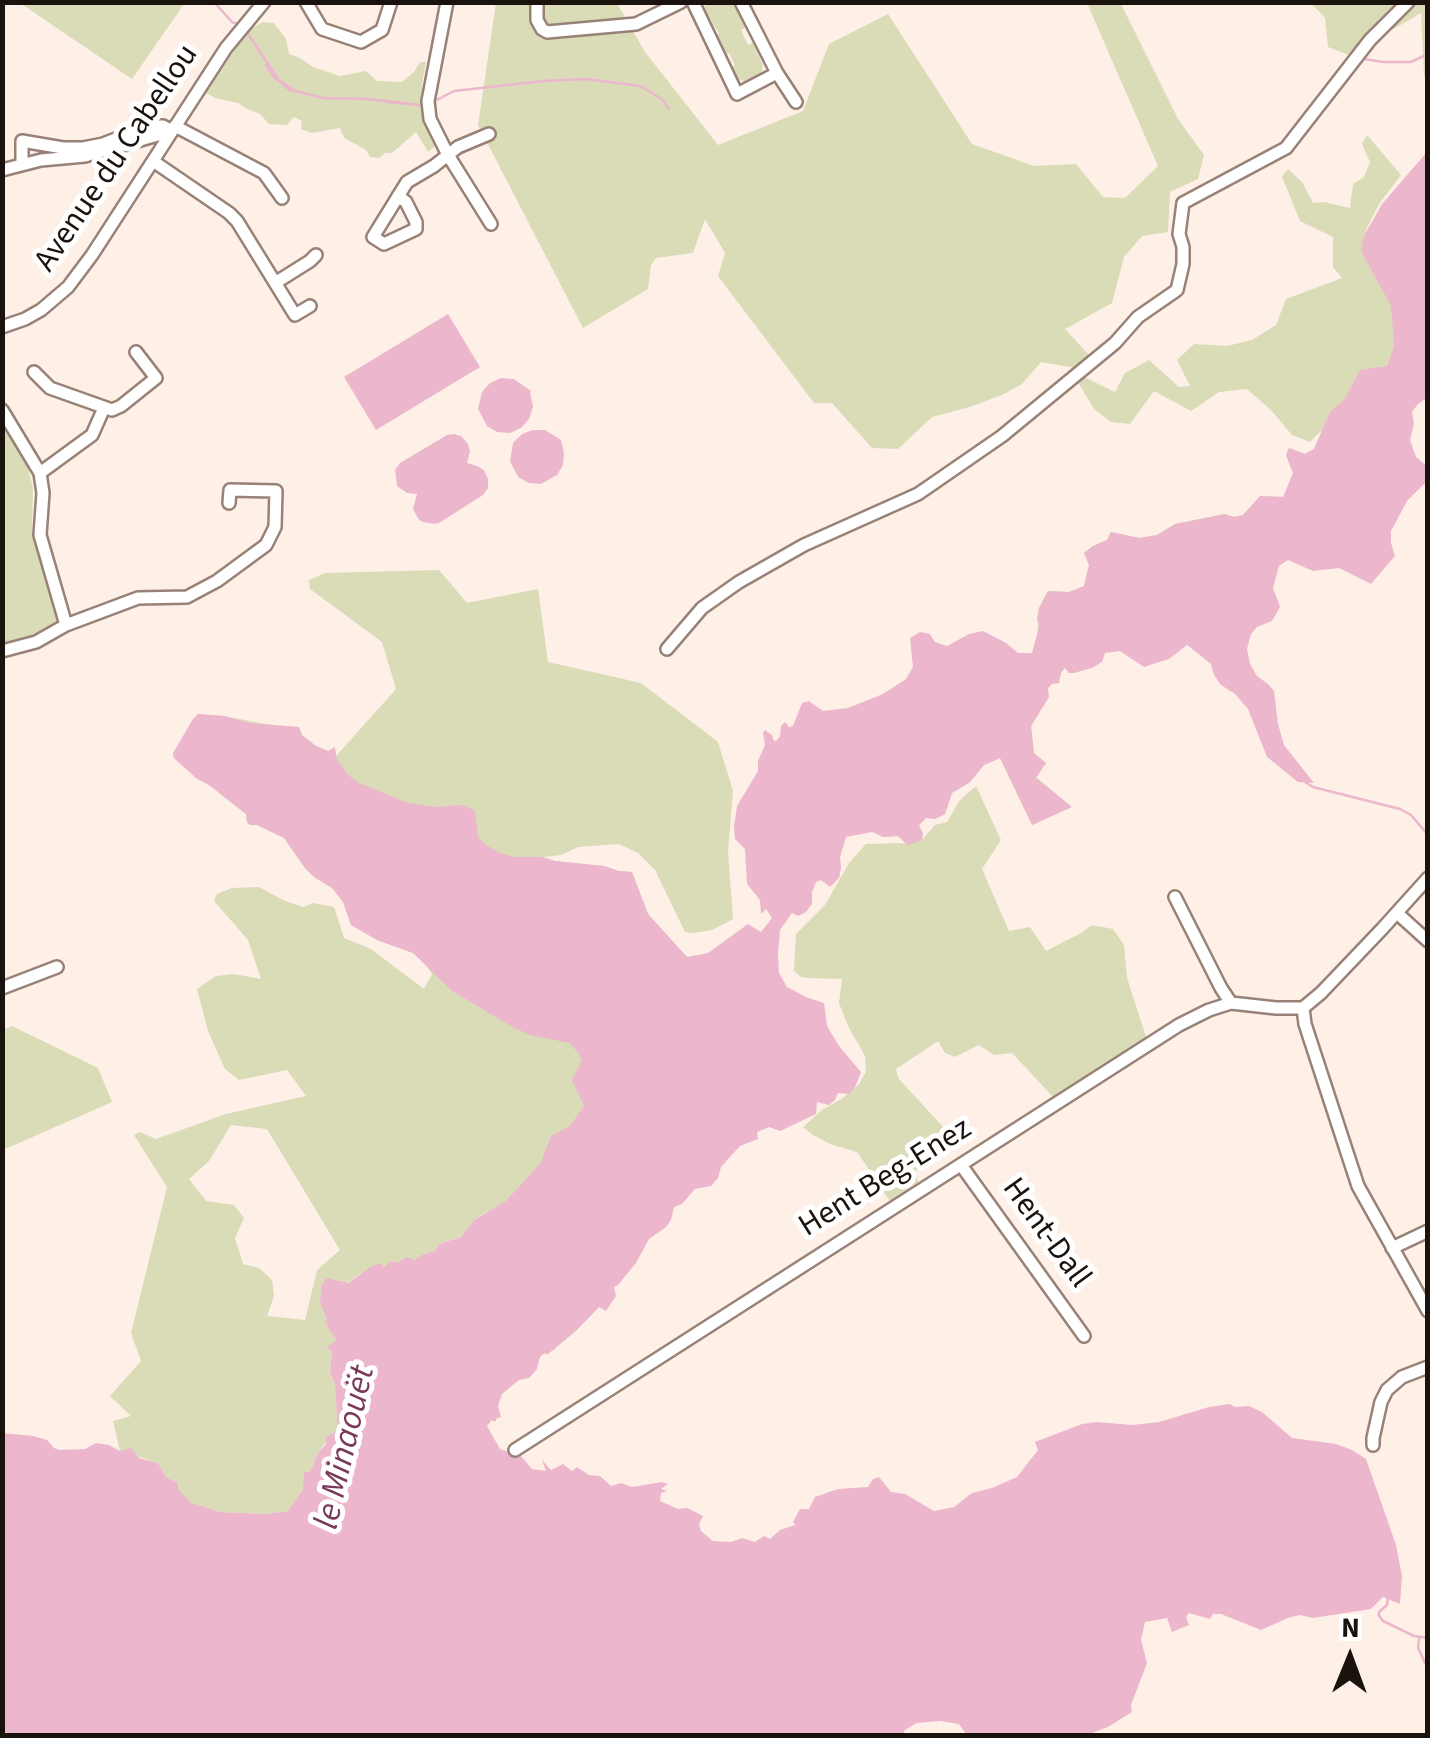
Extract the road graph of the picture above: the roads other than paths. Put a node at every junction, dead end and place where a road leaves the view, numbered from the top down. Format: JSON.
{"nodes":[{"id":1,"x":264,"y":2,"type":"edge"},
{"id":2,"x":306,"y":2,"type":"edge"},
{"id":3,"x":391,"y":2,"type":"edge"},
{"id":4,"x":447,"y":2,"type":"edge"},
{"id":5,"x":537,"y":2,"type":"edge"},
{"id":6,"x":693,"y":2,"type":"edge"},
{"id":7,"x":741,"y":2,"type":"edge"},
{"id":8,"x":1408,"y":2,"type":"edge"},
{"id":9,"x":679,"y":3,"type":"edge"},
{"id":10,"x":777,"y":73,"type":"junction"},
{"id":11,"x":796,"y":102,"type":"dead end"},
{"id":12,"x":174,"y":128,"type":"junction"},
{"id":13,"x":489,"y":134,"type":"dead end"},
{"id":14,"x":448,"y":155,"type":"junction"},
{"id":15,"x":153,"y":161,"type":"junction"},
{"id":16,"x":22,"y":164,"type":"junction"},
{"id":17,"x":2,"y":170,"type":"edge"},
{"id":18,"x":398,"y":196,"type":"dead end"},
{"id":19,"x":282,"y":198,"type":"dead end"},
{"id":20,"x":492,"y":224,"type":"dead end"},
{"id":21,"x":316,"y":255,"type":"dead end"},
{"id":22,"x":275,"y":283,"type":"junction"},
{"id":23,"x":310,"y":306,"type":"dead end"},
{"id":24,"x":2,"y":327,"type":"edge"},
{"id":25,"x":136,"y":352,"type":"dead end"},
{"id":26,"x":34,"y":372,"type":"dead end"},
{"id":27,"x":104,"y":408,"type":"junction"},
{"id":28,"x":2,"y":410,"type":"edge"},
{"id":29,"x":40,"y":473,"type":"junction"},
{"id":30,"x":229,"y":503,"type":"dead end"},
{"id":31,"x":66,"y":625,"type":"junction"},
{"id":32,"x":667,"y":650,"type":"dead end"},
{"id":33,"x":2,"y":651,"type":"edge"},
{"id":34,"x":1428,"y":878,"type":"edge"},
{"id":35,"x":1175,"y":897,"type":"dead end"},
{"id":36,"x":1396,"y":913,"type":"junction"},
{"id":37,"x":1428,"y":941,"type":"edge"},
{"id":38,"x":57,"y":967,"type":"dead end"},
{"id":39,"x":2,"y":988,"type":"edge"},
{"id":40,"x":1231,"y":1003,"type":"junction"},
{"id":41,"x":1303,"y":1008,"type":"junction"},
{"id":42,"x":961,"y":1165,"type":"junction"},
{"id":43,"x":1428,"y":1231,"type":"edge"},
{"id":44,"x":1392,"y":1248,"type":"junction"},
{"id":45,"x":1428,"y":1312,"type":"edge"},
{"id":46,"x":1084,"y":1336,"type":"dead end"},
{"id":47,"x":1428,"y":1367,"type":"edge"},
{"id":48,"x":1373,"y":1445,"type":"dead end"},
{"id":49,"x":515,"y":1450,"type":"dead end"}],
"edges":[{"from":1,"to":12,"type":"street","name":"Avenue du Cabellou"},
{"from":2,"to":3,"type":"street"},
{"from":4,"to":14,"type":"street"},
{"from":5,"to":9,"type":"street"},
{"from":6,"to":10,"type":"street"},
{"from":7,"to":10,"type":"street"},
{"from":8,"to":32,"type":"street"},
{"from":10,"to":11,"type":"street"},
{"from":12,"to":15,"type":"street","name":"Avenue du Cabellou"},
{"from":12,"to":16,"type":"street"},
{"from":12,"to":16,"type":"street"},
{"from":12,"to":19,"type":"street"},
{"from":13,"to":14,"type":"street"},
{"from":14,"to":18,"type":"street"},
{"from":14,"to":20,"type":"street"},
{"from":15,"to":22,"type":"street"},
{"from":15,"to":24,"type":"street","name":"Avenue du Cabellou"},
{"from":16,"to":17,"type":"street"},
{"from":21,"to":22,"type":"street"},
{"from":22,"to":23,"type":"street"},
{"from":25,"to":27,"type":"street"},
{"from":26,"to":27,"type":"street"},
{"from":27,"to":29,"type":"street"},
{"from":28,"to":29,"type":"street"},
{"from":29,"to":31,"type":"street"},
{"from":30,"to":31,"type":"street"},
{"from":31,"to":33,"type":"street"},
{"from":34,"to":36,"type":"street"},
{"from":35,"to":40,"type":"street"},
{"from":36,"to":37,"type":"street"},
{"from":36,"to":41,"type":"street"},
{"from":38,"to":39,"type":"street"},
{"from":40,"to":41,"type":"street","name":"Hent Beg-Enez"},
{"from":40,"to":42,"type":"street","name":"Hent Beg-Enez"},
{"from":41,"to":44,"type":"street"},
{"from":42,"to":46,"type":"street","name":"Hent-Dall"},
{"from":42,"to":49,"type":"street","name":"Hent Beg-Enez"},
{"from":43,"to":44,"type":"street"},
{"from":44,"to":45,"type":"street"},
{"from":47,"to":48,"type":"street"}]}
